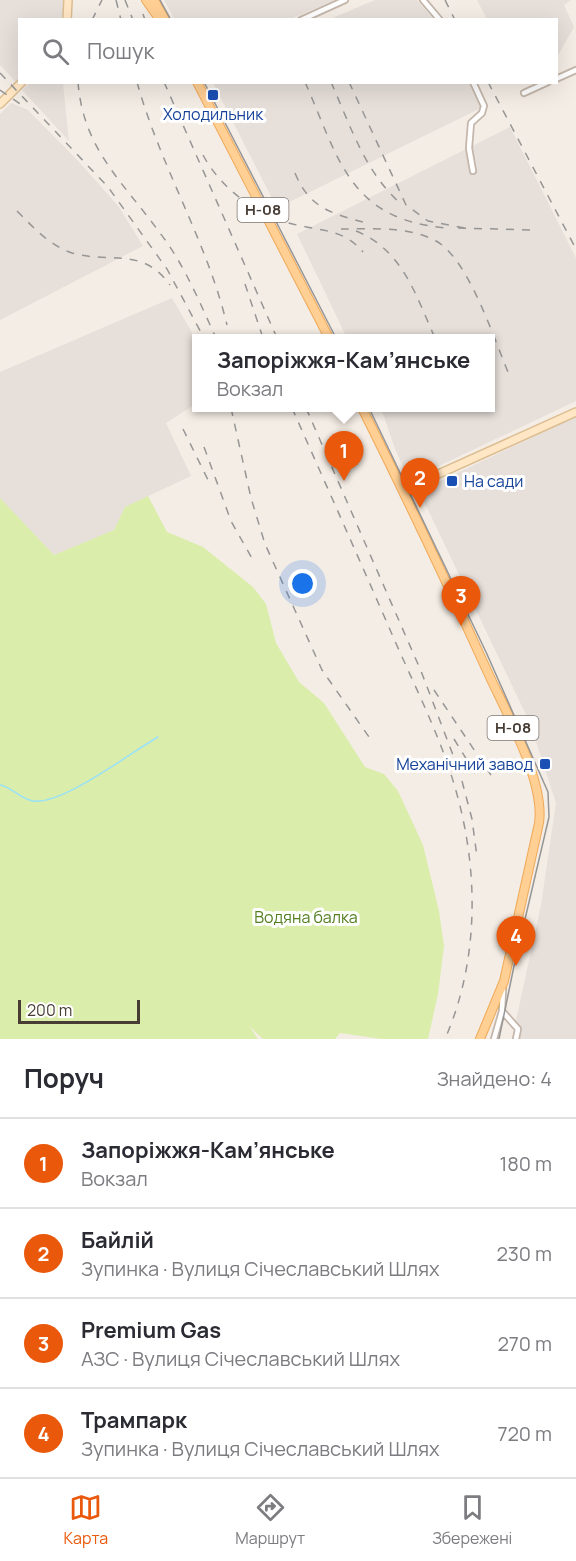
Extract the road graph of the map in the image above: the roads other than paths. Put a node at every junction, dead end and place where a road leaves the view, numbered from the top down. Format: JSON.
{"nodes":[{"id":1,"x":68,"y":0,"type":"edge"},
{"id":2,"x":146,"y":0,"type":"edge"},
{"id":3,"x":154,"y":0,"type":"edge"},
{"id":4,"x":345,"y":0,"type":"edge"},
{"id":5,"x":423,"y":0,"type":"edge"},
{"id":6,"x":67,"y":18,"type":"edge"},
{"id":7,"x":159,"y":18,"type":"edge"},
{"id":8,"x":164,"y":18,"type":"edge"},
{"id":9,"x":305,"y":18,"type":"edge"},
{"id":10,"x":438,"y":18,"type":"edge"},
{"id":11,"x":576,"y":70,"type":"edge"},
{"id":12,"x":558,"y":78,"type":"edge"},
{"id":13,"x":20,"y":84,"type":"edge"},
{"id":14,"x":198,"y":84,"type":"edge"},
{"id":15,"x":474,"y":84,"type":"edge"},
{"id":16,"x":544,"y":84,"type":"edge"},
{"id":17,"x":524,"y":93,"type":"dead end"},
{"id":18,"x":0,"y":104,"type":"edge"},
{"id":19,"x":473,"y":171,"type":"dead end"},
{"id":20,"x":326,"y":334,"type":"edge"},
{"id":21,"x":365,"y":412,"type":"edge"},
{"id":22,"x":576,"y":412,"type":"edge"},
{"id":23,"x":403,"y":490,"type":"junction"},
{"id":24,"x":504,"y":981,"type":"junction"},
{"id":25,"x":502,"y":1011,"type":"junction"},
{"id":26,"x":480,"y":1039,"type":"edge"},
{"id":27,"x":494,"y":1039,"type":"edge"},
{"id":28,"x":516,"y":1039,"type":"edge"}],
"edges":[{"from":1,"to":6,"type":"main road"},
{"from":2,"to":7,"type":"main road"},
{"from":3,"to":8,"type":"main road"},
{"from":4,"to":9,"type":"street"},
{"from":5,"to":10,"type":"street"},
{"from":11,"to":12,"type":"street"},
{"from":13,"to":18,"type":"main road"},
{"from":14,"to":20,"type":"main road","number":"Н-08"},
{"from":15,"to":19,"type":"street"},
{"from":16,"to":17,"type":"street"},
{"from":21,"to":23,"type":"main road","number":"Н-08"},
{"from":22,"to":23,"type":"main road"},
{"from":23,"to":24,"type":"main road","number":"Н-08"},
{"from":24,"to":25,"type":"street"},
{"from":24,"to":26,"type":"main road","number":"Н-08"},
{"from":25,"to":27,"type":"street"},
{"from":25,"to":28,"type":"street"}]}
